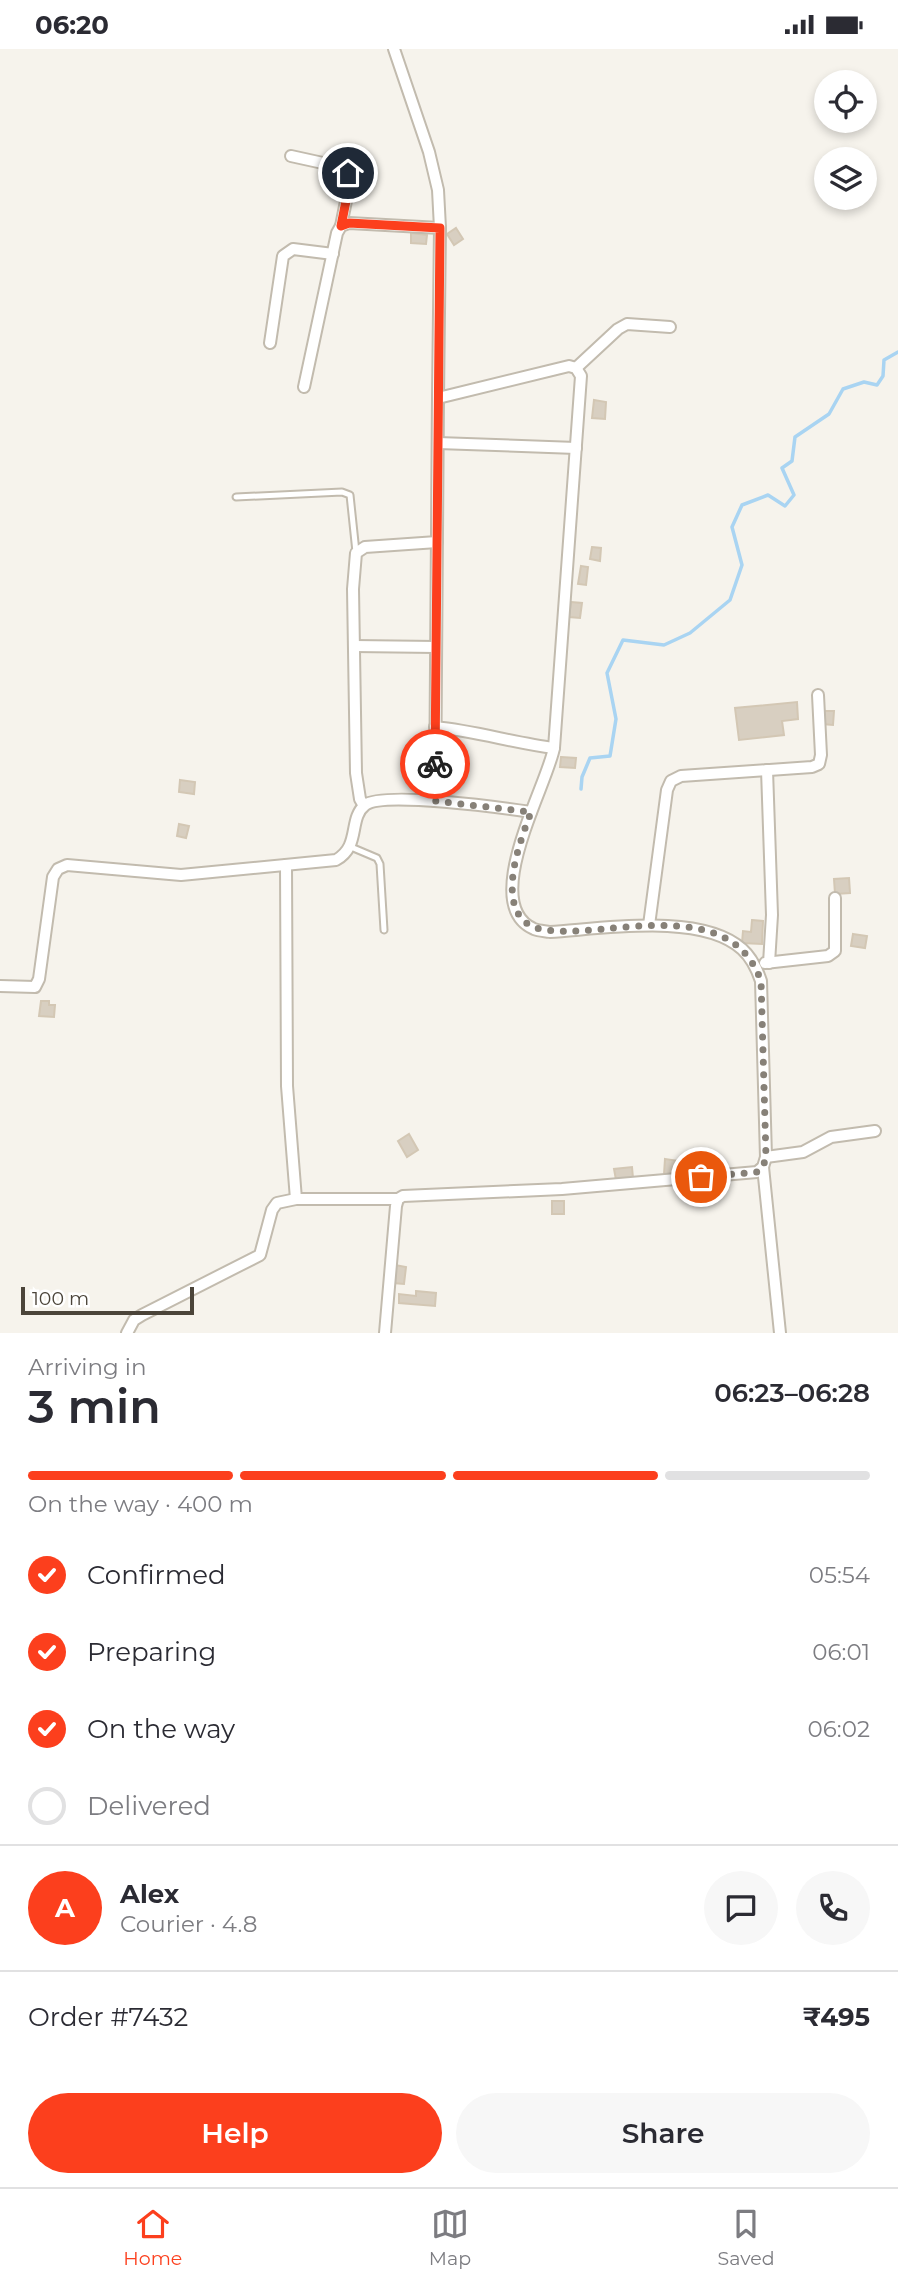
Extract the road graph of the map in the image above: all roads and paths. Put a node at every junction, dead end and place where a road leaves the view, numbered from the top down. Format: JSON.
{"nodes":[{"id":1,"x":394,"y":49,"type":"edge"},
{"id":2,"x":291,"y":156,"type":"dead end"},
{"id":3,"x":341,"y":226,"type":"junction"},
{"id":4,"x":440,"y":228,"type":"junction"},
{"id":5,"x":333,"y":254,"type":"junction"},
{"id":6,"x":670,"y":327,"type":"dead end"},
{"id":7,"x":270,"y":343,"type":"dead end"},
{"id":8,"x":576,"y":368,"type":"junction"},
{"id":9,"x":304,"y":387,"type":"dead end"},
{"id":10,"x":438,"y":398,"type":"junction"},
{"id":11,"x":438,"y":443,"type":"junction"},
{"id":12,"x":576,"y":448,"type":"junction"},
{"id":13,"x":236,"y":497,"type":"dead end"},
{"id":14,"x":437,"y":543,"type":"junction"},
{"id":15,"x":356,"y":554,"type":"junction"},
{"id":16,"x":354,"y":646,"type":"junction"},
{"id":17,"x":436,"y":647,"type":"junction"},
{"id":18,"x":818,"y":695,"type":"dead end"},
{"id":19,"x":435,"y":727,"type":"junction"},
{"id":20,"x":554,"y":748,"type":"junction"},
{"id":21,"x":767,"y":770,"type":"junction"},
{"id":22,"x":435,"y":801,"type":"junction"},
{"id":23,"x":364,"y":806,"type":"junction"},
{"id":24,"x":531,"y":812,"type":"junction"},
{"id":25,"x":351,"y":847,"type":"junction"},
{"id":26,"x":286,"y":865,"type":"junction"},
{"id":27,"x":835,"y":898,"type":"dead end"},
{"id":28,"x":649,"y":925,"type":"junction"},
{"id":29,"x":384,"y":930,"type":"dead end"},
{"id":30,"x":769,"y":963,"type":"junction"},
{"id":31,"x":755,"y":964,"type":"junction"},
{"id":32,"x":0,"y":986,"type":"edge"},
{"id":33,"x":874,"y":1131,"type":"dead end"},
{"id":34,"x":765,"y":1162,"type":"junction"},
{"id":35,"x":296,"y":1199,"type":"junction"},
{"id":36,"x":398,"y":1199,"type":"junction"},
{"id":37,"x":127,"y":1333,"type":"edge"},
{"id":38,"x":385,"y":1333,"type":"edge"},
{"id":39,"x":780,"y":1333,"type":"edge"}],
"edges":[{"from":1,"to":4,"type":"street"},
{"from":2,"to":3,"type":"street"},
{"from":3,"to":4,"type":"street"},
{"from":3,"to":5,"type":"street"},
{"from":4,"to":10,"type":"street"},
{"from":5,"to":7,"type":"street"},
{"from":5,"to":9,"type":"street"},
{"from":6,"to":8,"type":"street"},
{"from":8,"to":10,"type":"street"},
{"from":8,"to":12,"type":"street"},
{"from":10,"to":11,"type":"street"},
{"from":11,"to":12,"type":"street"},
{"from":11,"to":14,"type":"street"},
{"from":12,"to":20,"type":"street"},
{"from":13,"to":15,"type":"lane"},
{"from":14,"to":15,"type":"street"},
{"from":14,"to":17,"type":"street"},
{"from":15,"to":16,"type":"street"},
{"from":16,"to":17,"type":"street"},
{"from":16,"to":23,"type":"street"},
{"from":17,"to":19,"type":"street"},
{"from":18,"to":21,"type":"street"},
{"from":19,"to":20,"type":"street"},
{"from":19,"to":22,"type":"street"},
{"from":20,"to":24,"type":"street"},
{"from":21,"to":28,"type":"street"},
{"from":21,"to":30,"type":"street"},
{"from":22,"to":23,"type":"street"},
{"from":22,"to":24,"type":"street"},
{"from":23,"to":25,"type":"street"},
{"from":24,"to":28,"type":"street"},
{"from":25,"to":26,"type":"street"},
{"from":25,"to":29,"type":"lane"},
{"from":26,"to":32,"type":"street"},
{"from":26,"to":35,"type":"street"},
{"from":27,"to":30,"type":"street"},
{"from":28,"to":31,"type":"street"},
{"from":30,"to":31,"type":"street"},
{"from":31,"to":34,"type":"street"},
{"from":33,"to":34,"type":"street"},
{"from":34,"to":36,"type":"street"},
{"from":34,"to":39,"type":"street"},
{"from":35,"to":36,"type":"street"},
{"from":35,"to":37,"type":"street"},
{"from":36,"to":38,"type":"street"}]}
